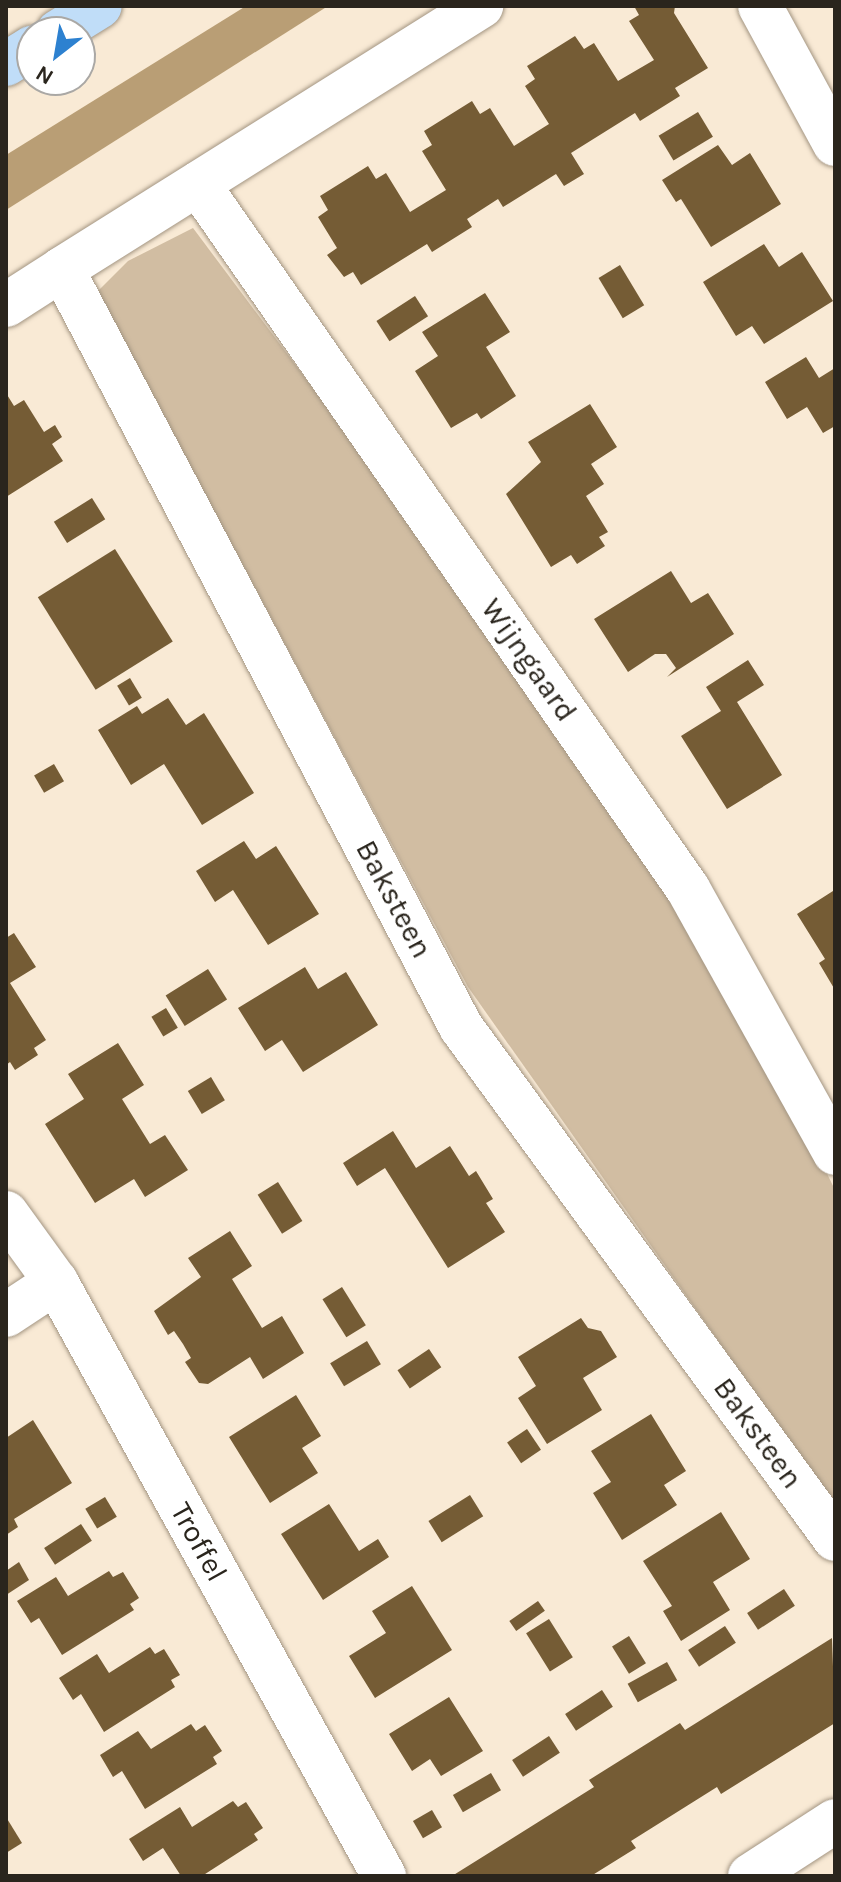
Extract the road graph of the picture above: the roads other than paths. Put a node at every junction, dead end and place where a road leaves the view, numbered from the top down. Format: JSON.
{"nodes":[{"id":1,"x":481,"y":6,"type":"edge"},
{"id":2,"x":760,"y":6,"type":"edge"},
{"id":3,"x":835,"y":144,"type":"edge"},
{"id":4,"x":198,"y":184,"type":"junction"},
{"id":5,"x":62,"y":269,"type":"junction"},
{"id":6,"x":6,"y":305,"type":"edge"},
{"id":7,"x":835,"y":1153,"type":"edge"},
{"id":8,"x":6,"y":1213,"type":"edge"},
{"id":9,"x":56,"y":1282,"type":"junction"},
{"id":10,"x":6,"y":1315,"type":"edge"},
{"id":11,"x":835,"y":1539,"type":"edge"},
{"id":12,"x":835,"y":1821,"type":"edge"},
{"id":13,"x":384,"y":1876,"type":"edge"},
{"id":14,"x":750,"y":1876,"type":"edge"}],
"edges":[{"from":1,"to":4,"type":"street"},
{"from":2,"to":3,"type":"street"},
{"from":4,"to":5,"type":"street"},
{"from":4,"to":7,"type":"street","name":"Wijngaard"},
{"from":5,"to":6,"type":"street"},
{"from":5,"to":11,"type":"street","name":"Baksteen"},
{"from":8,"to":9,"type":"street","name":"Troffel"},
{"from":9,"to":10,"type":"street"},
{"from":9,"to":13,"type":"street","name":"Troffel"},
{"from":12,"to":14,"type":"street"}]}
